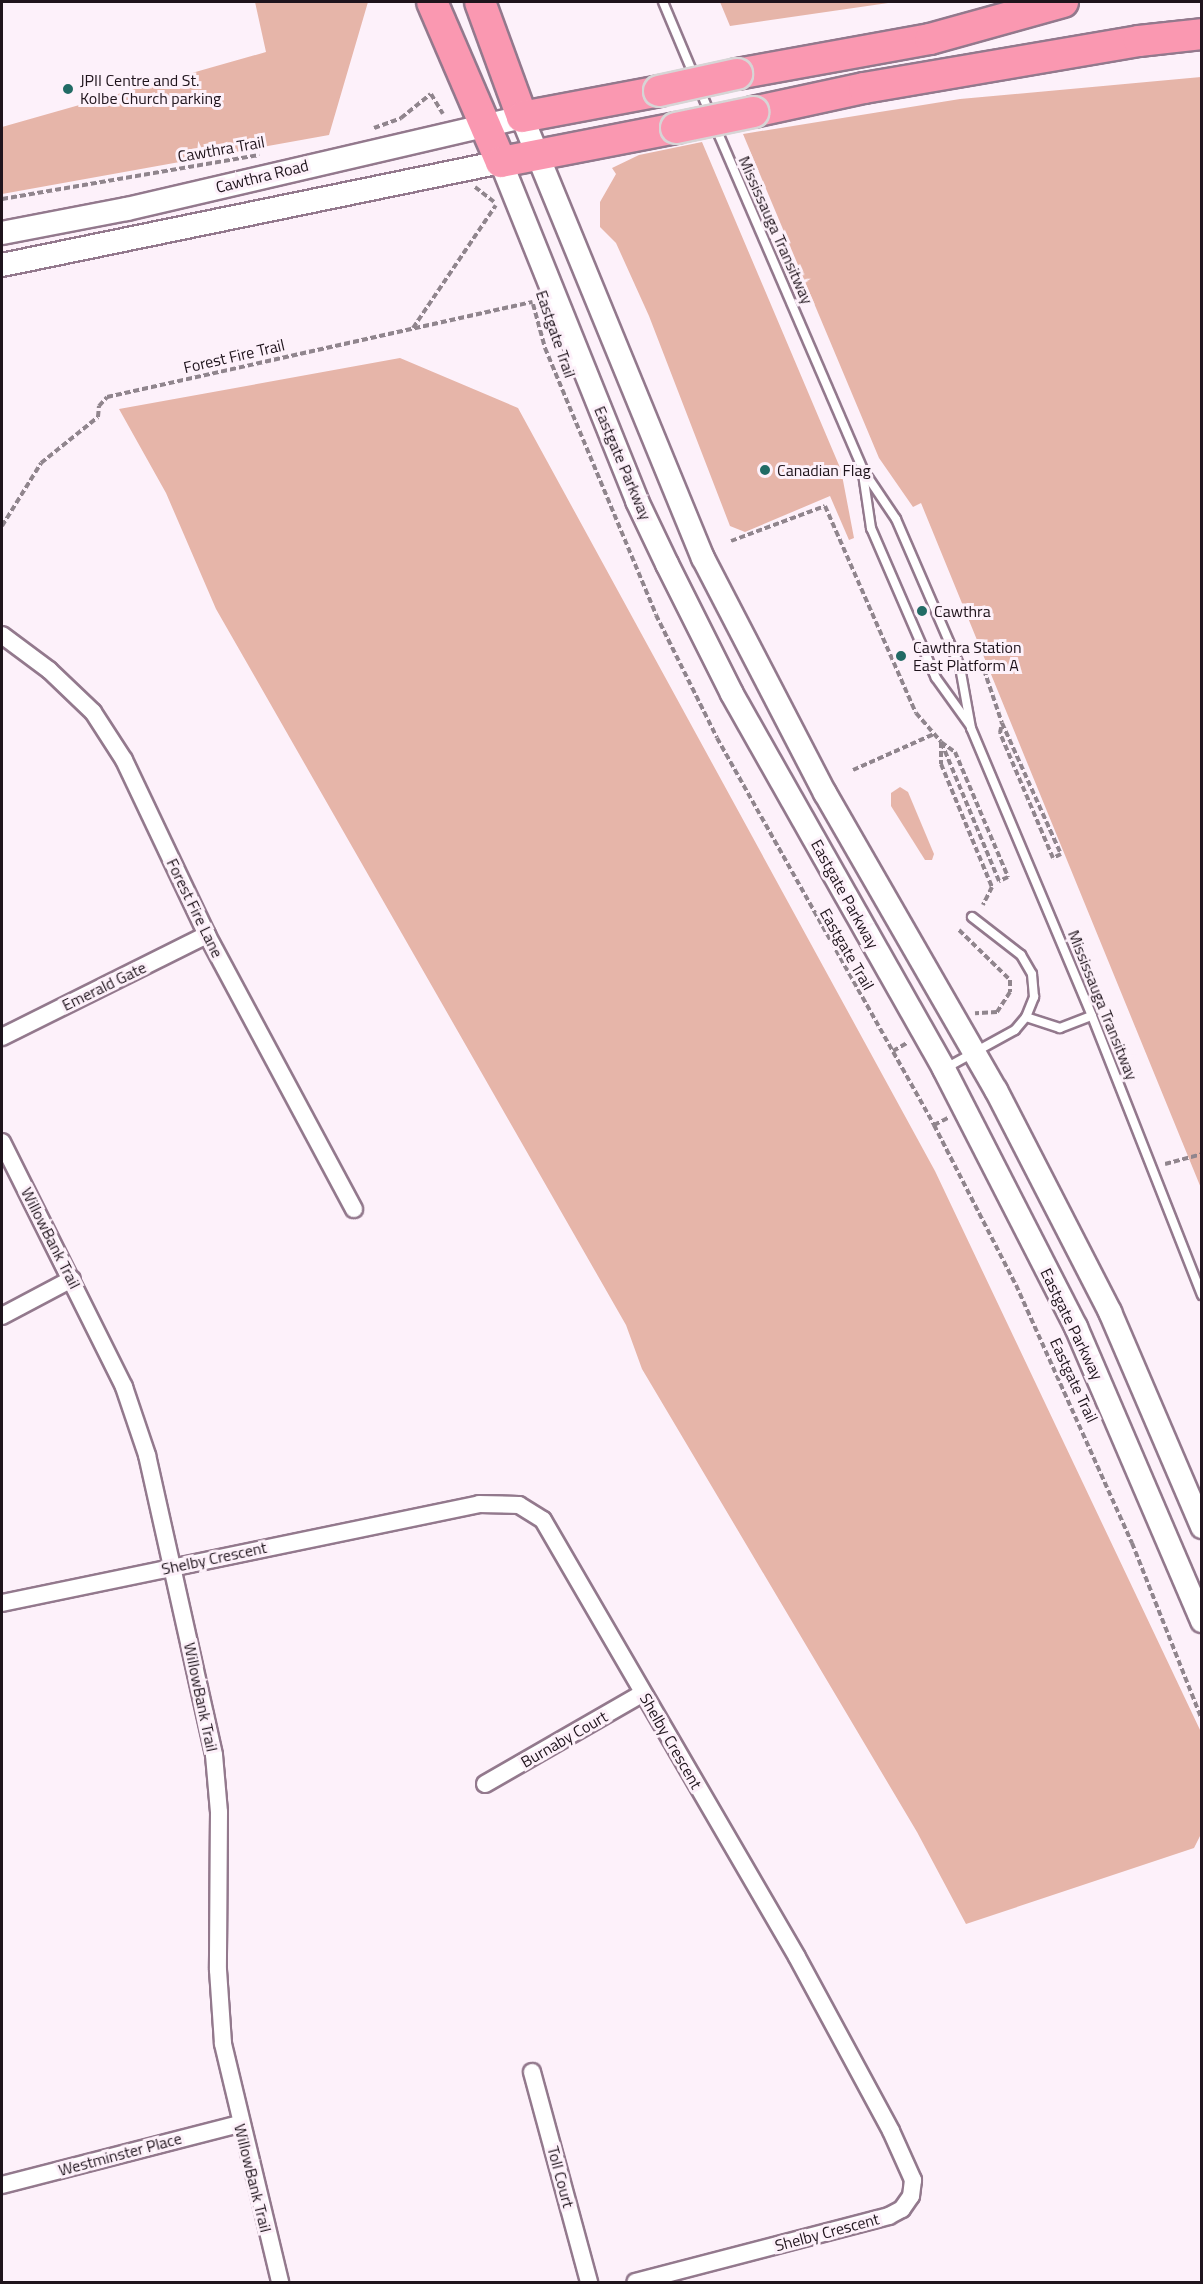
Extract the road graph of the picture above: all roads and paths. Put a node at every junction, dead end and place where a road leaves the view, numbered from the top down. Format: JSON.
{"nodes":[{"id":1,"x":432,"y":2,"type":"edge"},
{"id":2,"x":480,"y":2,"type":"edge"},
{"id":3,"x":663,"y":2,"type":"edge"},
{"id":4,"x":1063,"y":2,"type":"edge"},
{"id":5,"x":1202,"y":34,"type":"edge"},
{"id":6,"x":434,"y":96,"type":"dead end"},
{"id":7,"x":522,"y":117,"type":"junction"},
{"id":8,"x":483,"y":123,"type":"junction"},
{"id":9,"x":364,"y":132,"type":"dead end"},
{"id":10,"x":268,"y":153,"type":"dead end"},
{"id":11,"x":539,"y":154,"type":"junction"},
{"id":12,"x":501,"y":162,"type":"junction"},
{"id":13,"x":477,"y":193,"type":"dead end"},
{"id":14,"x":2,"y":199,"type":"edge"},
{"id":15,"x":497,"y":204,"type":"junction"},
{"id":16,"x":501,"y":214,"type":"dead end"},
{"id":17,"x":2,"y":234,"type":"edge"},
{"id":18,"x":2,"y":265,"type":"edge"},
{"id":19,"x":530,"y":292,"type":"dead end"},
{"id":20,"x":533,"y":302,"type":"junction"},
{"id":21,"x":413,"y":329,"type":"junction"},
{"id":22,"x":863,"y":470,"type":"junction"},
{"id":23,"x":2,"y":526,"type":"edge"},
{"id":24,"x":731,"y":541,"type":"dead end"},
{"id":25,"x":2,"y":635,"type":"edge"},
{"id":26,"x":981,"y":661,"type":"dead end"},
{"id":27,"x":1002,"y":723,"type":"junction"},
{"id":28,"x":971,"y":728,"type":"junction"},
{"id":29,"x":934,"y":734,"type":"junction"},
{"id":30,"x":941,"y":742,"type":"junction"},
{"id":31,"x":853,"y":770,"type":"dead end"},
{"id":32,"x":983,"y":905,"type":"dead end"},
{"id":33,"x":972,"y":917,"type":"dead end"},
{"id":34,"x":959,"y":930,"type":"dead end"},
{"id":35,"x":207,"y":935,"type":"junction"},
{"id":36,"x":967,"y":1007,"type":"dead end"},
{"id":37,"x":1092,"y":1016,"type":"junction"},
{"id":38,"x":1026,"y":1017,"type":"junction"},
{"id":39,"x":2,"y":1037,"type":"edge"},
{"id":40,"x":910,"y":1041,"type":"dead end"},
{"id":41,"x":893,"y":1051,"type":"junction"},
{"id":42,"x":975,"y":1051,"type":"junction"},
{"id":43,"x":944,"y":1069,"type":"junction"},
{"id":44,"x":951,"y":1116,"type":"dead end"},
{"id":45,"x":934,"y":1125,"type":"junction"},
{"id":46,"x":2,"y":1142,"type":"edge"},
{"id":47,"x":1202,"y":1154,"type":"edge"},
{"id":48,"x":1152,"y":1168,"type":"junction"},
{"id":49,"x":354,"y":1209,"type":"dead end"},
{"id":50,"x":72,"y":1279,"type":"junction"},
{"id":51,"x":1202,"y":1295,"type":"edge"},
{"id":52,"x":2,"y":1316,"type":"edge"},
{"id":53,"x":1202,"y":1527,"type":"edge"},
{"id":54,"x":172,"y":1567,"type":"junction"},
{"id":55,"x":2,"y":1603,"type":"edge"},
{"id":56,"x":1202,"y":1620,"type":"edge"},
{"id":57,"x":643,"y":1693,"type":"junction"},
{"id":58,"x":1202,"y":1719,"type":"edge"},
{"id":59,"x":485,"y":1784,"type":"dead end"},
{"id":60,"x":532,"y":2072,"type":"dead end"},
{"id":61,"x":239,"y":2124,"type":"junction"},
{"id":62,"x":2,"y":2185,"type":"edge"},
{"id":63,"x":280,"y":2283,"type":"edge"},
{"id":64,"x":589,"y":2283,"type":"edge"},
{"id":65,"x":634,"y":2283,"type":"edge"}],
"edges":[{"from":1,"to":8,"type":"highway"},
{"from":2,"to":7,"type":"highway"},
{"from":3,"to":22,"type":"lane","name":"Mississauga Transitway"},
{"from":4,"to":7,"type":"highway","bridge":true},
{"from":5,"to":11,"type":"highway","bridge":true},
{"from":6,"to":9,"type":"path"},
{"from":7,"to":8,"type":"main road","name":"Cawthra Road"},
{"from":7,"to":11,"type":"main road","name":"Eastgate Parkway"},
{"from":8,"to":12,"type":"highway"},
{"from":8,"to":17,"type":"main road","name":"Cawthra Road"},
{"from":10,"to":14,"type":"path","name":"Cawthra Trail"},
{"from":11,"to":12,"type":"highway"},
{"from":11,"to":42,"type":"main road","name":"Eastgate Parkway"},
{"from":12,"to":18,"type":"main road","name":"Cawthra Road"},
{"from":12,"to":43,"type":"main road","name":"Eastgate Parkway"},
{"from":13,"to":15,"type":"path"},
{"from":15,"to":16,"type":"path"},
{"from":15,"to":21,"type":"path"},
{"from":19,"to":20,"type":"path","name":"Eastgate Trail"},
{"from":20,"to":21,"type":"path","name":"Forest Fire Trail"},
{"from":20,"to":41,"type":"path","name":"Eastgate Trail"},
{"from":21,"to":23,"type":"path","name":"Forest Fire Trail"},
{"from":22,"to":28,"type":"lane","name":"Mississauga Transitway"},
{"from":22,"to":28,"type":"lane","name":"Mississauga Transitway"},
{"from":24,"to":29,"type":"path"},
{"from":25,"to":35,"type":"street","name":"Forest Fire Lane"},
{"from":26,"to":27,"type":"path"},
{"from":27,"to":27,"type":"path"},
{"from":28,"to":37,"type":"lane","name":"Mississauga Transitway"},
{"from":29,"to":30,"type":"path"},
{"from":29,"to":31,"type":"path"},
{"from":30,"to":30,"type":"path"},
{"from":30,"to":32,"type":"path"},
{"from":33,"to":38,"type":"lane"},
{"from":34,"to":36,"type":"path"},
{"from":35,"to":39,"type":"street","name":"Emerald Gate"},
{"from":35,"to":49,"type":"street","name":"Forest Fire Lane"},
{"from":37,"to":38,"type":"lane"},
{"from":37,"to":48,"type":"lane","name":"Mississauga Transitway"},
{"from":38,"to":42,"type":"lane"},
{"from":40,"to":41,"type":"path"},
{"from":41,"to":45,"type":"path","name":"Eastgate Trail"},
{"from":42,"to":43,"type":"lane"},
{"from":42,"to":53,"type":"main road","name":"Eastgate Parkway"},
{"from":43,"to":56,"type":"main road","name":"Eastgate Parkway"},
{"from":44,"to":45,"type":"path"},
{"from":45,"to":58,"type":"path","name":"Eastgate Trail"},
{"from":46,"to":50,"type":"street","name":"WillowBank Trail"},
{"from":47,"to":48,"type":"path"},
{"from":48,"to":51,"type":"lane","name":"Mississauga Transitway"},
{"from":50,"to":52,"type":"street"},
{"from":50,"to":54,"type":"street","name":"WillowBank Trail"},
{"from":54,"to":55,"type":"street","name":"Shelby Crescent"},
{"from":54,"to":57,"type":"street","name":"Shelby Crescent"},
{"from":54,"to":61,"type":"street","name":"WillowBank Trail"},
{"from":57,"to":59,"type":"street","name":"Burnaby Court"},
{"from":57,"to":65,"type":"street","name":"Shelby Crescent"},
{"from":60,"to":64,"type":"street","name":"Toll Court"},
{"from":61,"to":62,"type":"street","name":"Westminster Place"},
{"from":61,"to":63,"type":"street","name":"WillowBank Trail"}]}
